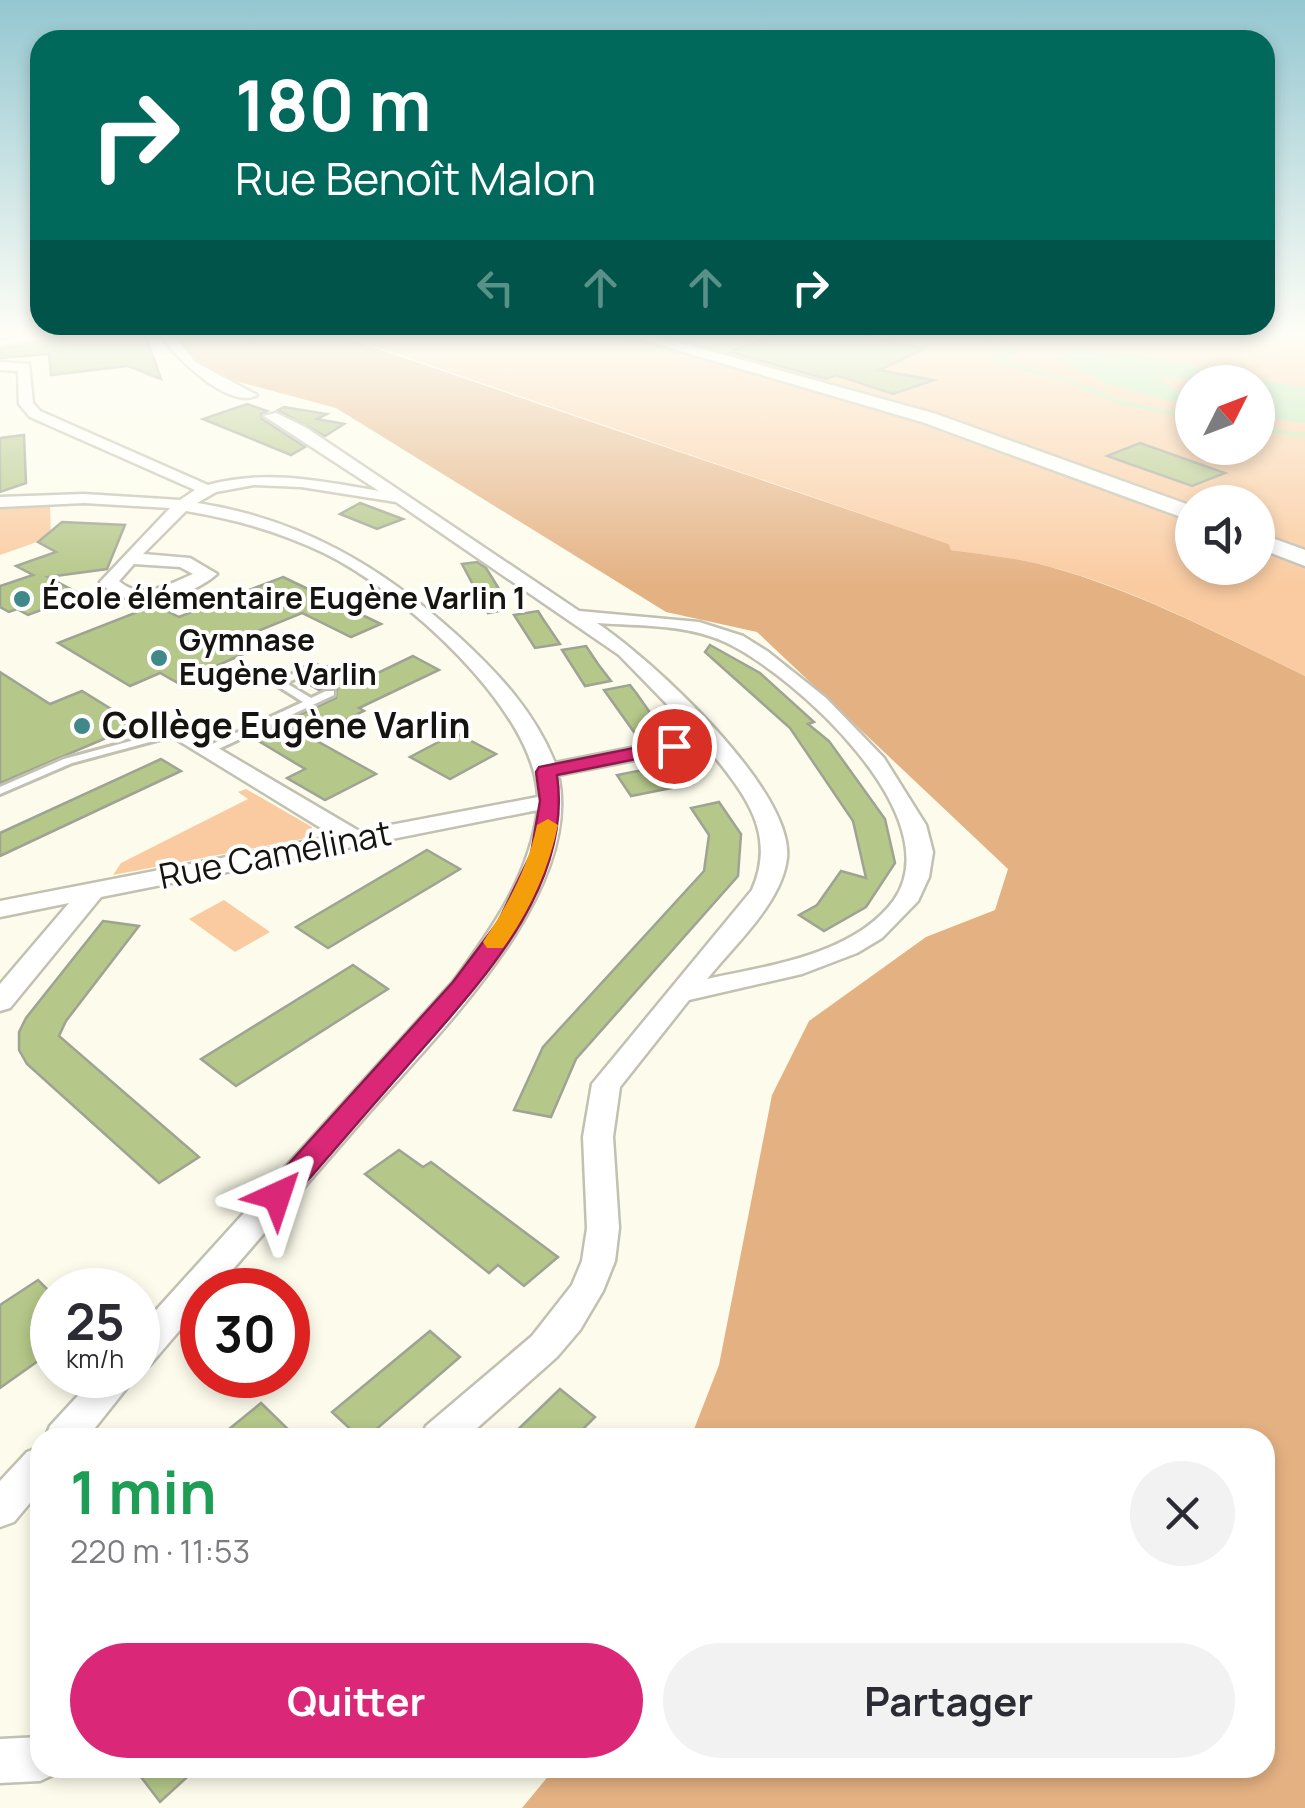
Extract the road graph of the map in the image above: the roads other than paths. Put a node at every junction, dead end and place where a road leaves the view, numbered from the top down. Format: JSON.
{"nodes":[{"id":1,"x":44,"y":417,"type":"edge"},
{"id":2,"x":274,"y":417,"type":"edge"},
{"id":3,"x":927,"y":417,"type":"edge"},
{"id":4,"x":207,"y":490,"type":"junction"},
{"id":5,"x":403,"y":499,"type":"junction"},
{"id":6,"x":0,"y":502,"type":"edge"},
{"id":7,"x":186,"y":506,"type":"junction"},
{"id":8,"x":1175,"y":508,"type":"edge"},
{"id":9,"x":1275,"y":547,"type":"edge"},
{"id":10,"x":129,"y":558,"type":"junction"},
{"id":11,"x":1305,"y":558,"type":"edge"},
{"id":12,"x":576,"y":616,"type":"junction"},
{"id":13,"x":314,"y":666,"type":"dead end"},
{"id":14,"x":330,"y":693,"type":"dead end"},
{"id":15,"x":311,"y":702,"type":"junction"},
{"id":16,"x":179,"y":731,"type":"joint"},
{"id":17,"x":710,"y":739,"type":"junction"},
{"id":18,"x":210,"y":750,"type":"junction"},
{"id":19,"x":546,"y":772,"type":"junction"},
{"id":20,"x":0,"y":791,"type":"edge"},
{"id":21,"x":550,"y":801,"type":"junction"},
{"id":22,"x":355,"y":839,"type":"junction"},
{"id":23,"x":94,"y":890,"type":"junction"},
{"id":24,"x":0,"y":909,"type":"edge"},
{"id":25,"x":678,"y":994,"type":"junction"},
{"id":26,"x":0,"y":1002,"type":"edge"},
{"id":27,"x":160,"y":1329,"type":"edge"},
{"id":28,"x":98,"y":1398,"type":"edge"},
{"id":29,"x":72,"y":1428,"type":"edge"},
{"id":30,"x":450,"y":1428,"type":"edge"},
{"id":31,"x":30,"y":1475,"type":"edge"},
{"id":32,"x":0,"y":1509,"type":"edge"},
{"id":33,"x":30,"y":1759,"type":"edge"},
{"id":34,"x":0,"y":1760,"type":"edge"}],
"edges":[{"from":1,"to":4,"type":"street"},
{"from":2,"to":5,"type":"street"},
{"from":3,"to":8,"type":"street"},
{"from":4,"to":5,"type":"street"},
{"from":4,"to":7,"type":"street"},
{"from":5,"to":12,"type":"street"},
{"from":6,"to":7,"type":"street"},
{"from":7,"to":10,"type":"street"},
{"from":7,"to":19,"type":"street"},
{"from":9,"to":11,"type":"street"},
{"from":10,"to":10,"type":"street"},
{"from":12,"to":17,"type":"street"},
{"from":12,"to":25,"type":"street"},
{"from":13,"to":15,"type":"lane"},
{"from":14,"to":15,"type":"lane"},
{"from":15,"to":18,"type":"lane"},
{"from":16,"to":18,"type":"street"},
{"from":16,"to":20,"type":"lane"},
{"from":17,"to":19,"type":"street"},
{"from":17,"to":25,"type":"street"},
{"from":18,"to":22,"type":"street"},
{"from":19,"to":21,"type":"street"},
{"from":21,"to":22,"type":"street","name":"Rue Camélinat"},
{"from":21,"to":27,"type":"street"},
{"from":22,"to":23,"type":"street","name":"Rue Camélinat"},
{"from":23,"to":24,"type":"street","name":"Rue Camélinat"},
{"from":23,"to":26,"type":"street"},
{"from":25,"to":30,"type":"street"},
{"from":28,"to":29,"type":"street"},
{"from":31,"to":32,"type":"street"},
{"from":33,"to":34,"type":"street"}]}
